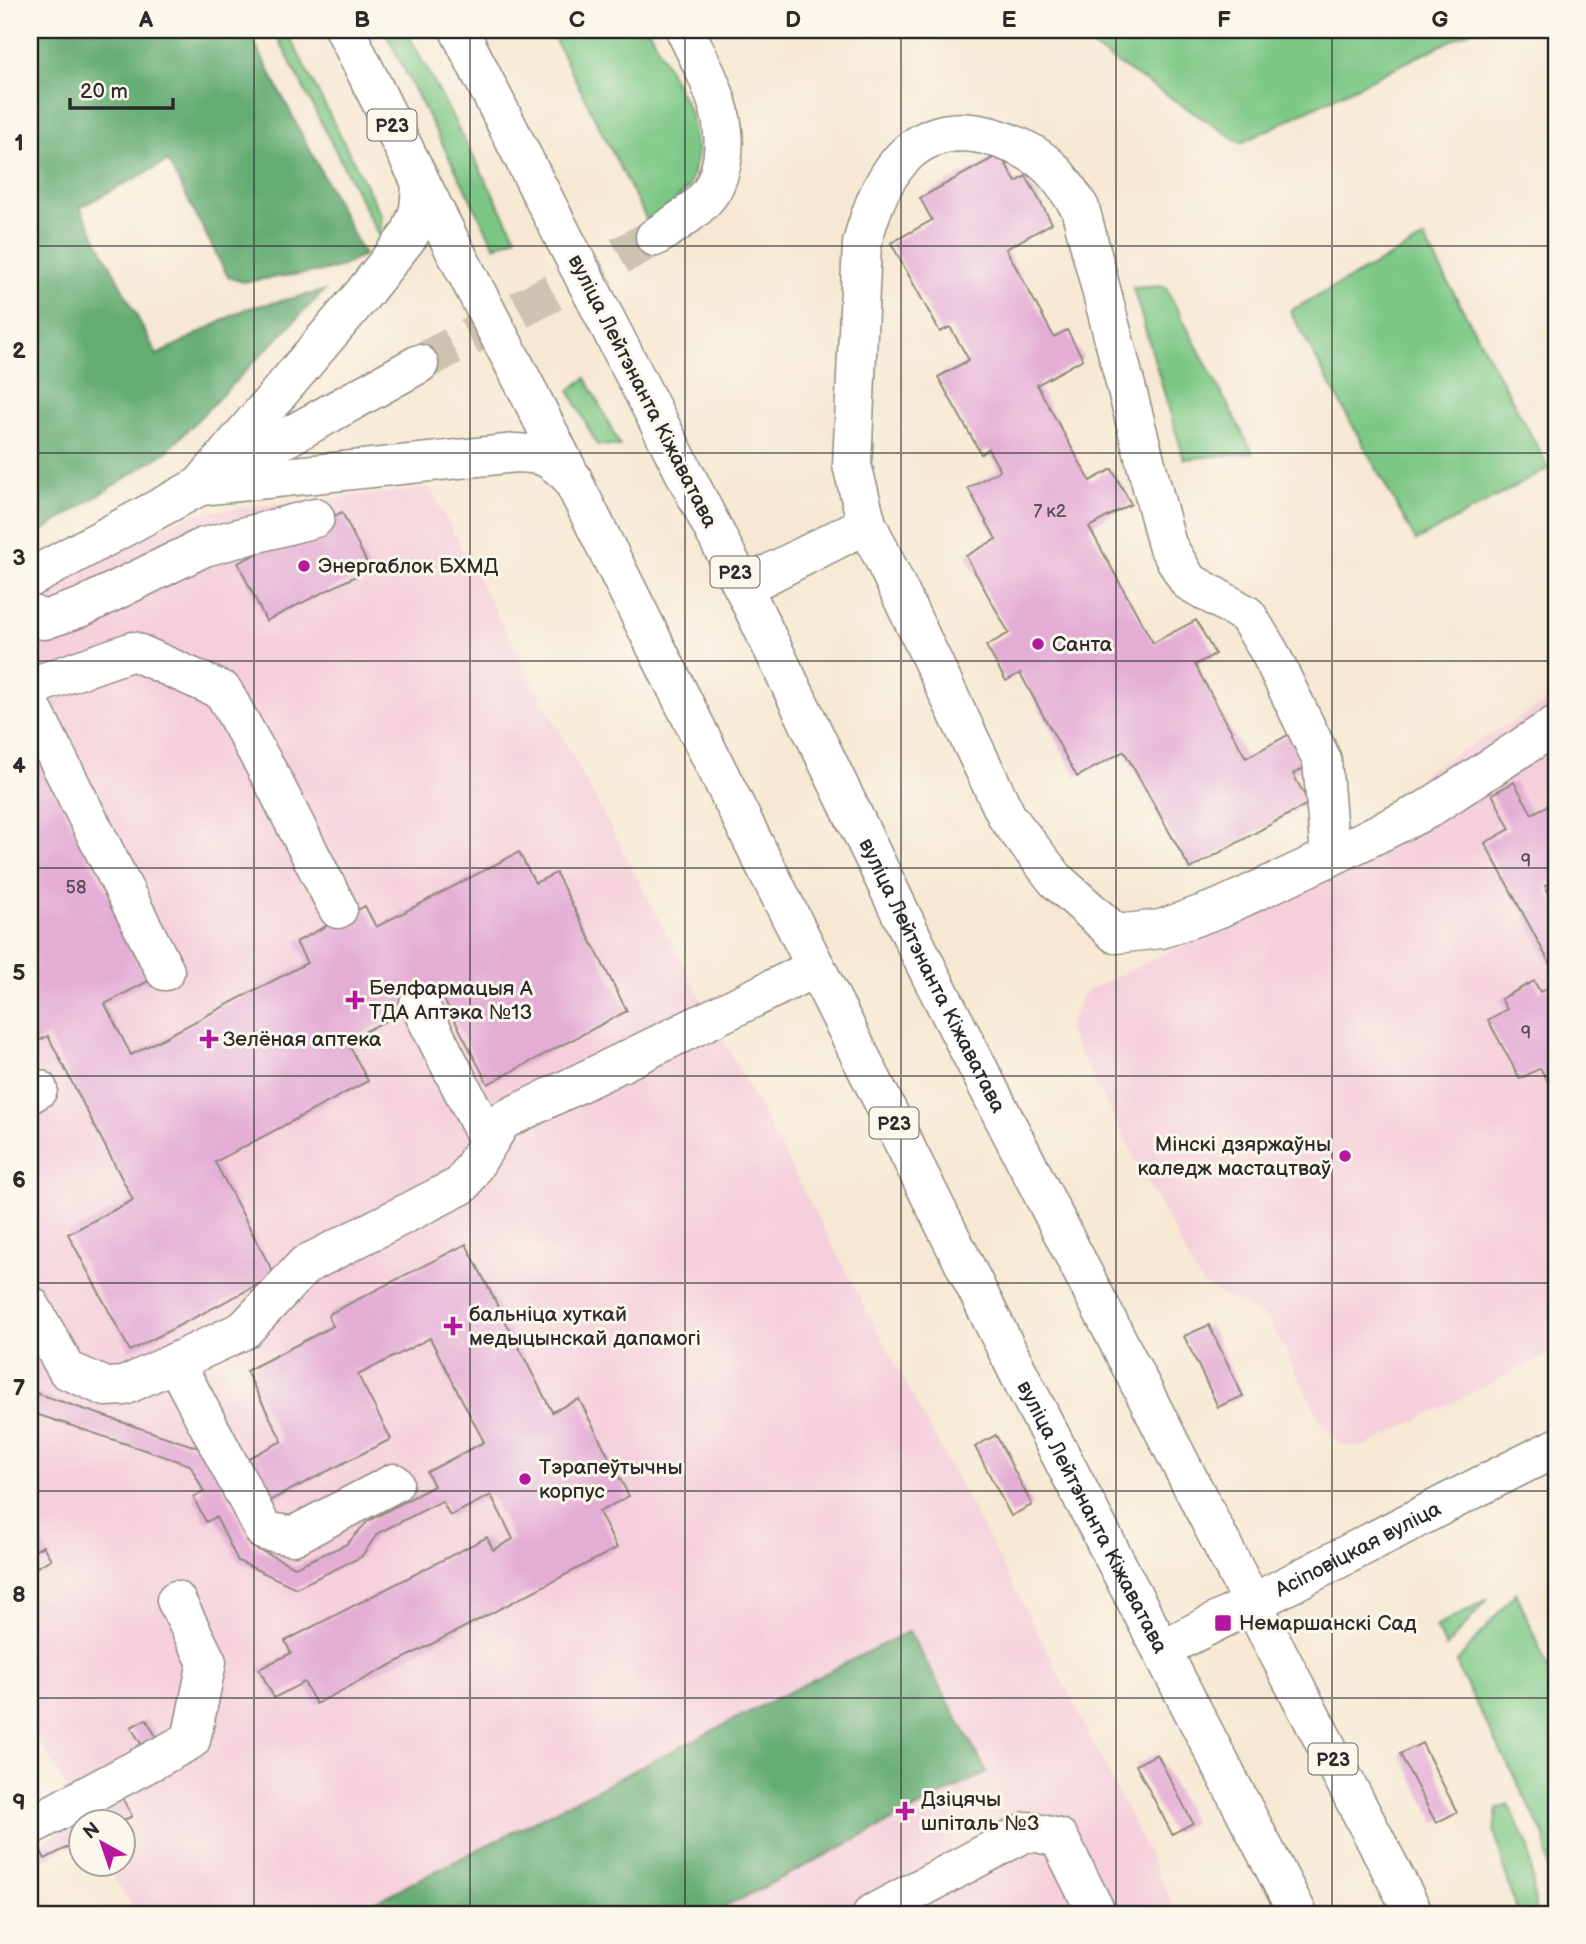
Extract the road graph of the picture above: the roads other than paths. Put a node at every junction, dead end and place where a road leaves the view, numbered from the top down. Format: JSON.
{"nodes":[{"id":1,"x":345,"y":30,"type":"edge"},
{"id":2,"x":459,"y":30,"type":"edge"},
{"id":3,"x":685,"y":30,"type":"edge"},
{"id":4,"x":421,"y":185,"type":"junction"},
{"id":5,"x":655,"y":237,"type":"tunnel mouth"},
{"id":6,"x":419,"y":364,"type":"tunnel mouth"},
{"id":7,"x":573,"y":479,"type":"junction"},
{"id":8,"x":200,"y":486,"type":"junction"},
{"id":9,"x":315,"y":518,"type":"dead end"},
{"id":10,"x":867,"y":524,"type":"junction"},
{"id":11,"x":30,"y":578,"type":"edge"},
{"id":12,"x":743,"y":587,"type":"junction"},
{"id":13,"x":30,"y":614,"type":"edge"},
{"id":14,"x":30,"y":687,"type":"edge"},
{"id":15,"x":30,"y":704,"type":"edge"},
{"id":16,"x":1556,"y":725,"type":"edge"},
{"id":17,"x":1330,"y":857,"type":"junction"},
{"id":18,"x":338,"y":909,"type":"dead end"},
{"id":19,"x":815,"y":968,"type":"junction"},
{"id":20,"x":165,"y":971,"type":"dead end"},
{"id":21,"x":419,"y":1004,"type":"dead end"},
{"id":22,"x":489,"y":1142,"type":"junction"},
{"id":23,"x":30,"y":1305,"type":"edge"},
{"id":24,"x":175,"y":1362,"type":"junction"},
{"id":25,"x":1556,"y":1448,"type":"edge"},
{"id":26,"x":394,"y":1483,"type":"dead end"},
{"id":27,"x":176,"y":1600,"type":"dead end"},
{"id":28,"x":1252,"y":1605,"type":"junction"},
{"id":29,"x":1162,"y":1649,"type":"junction"},
{"id":30,"x":30,"y":1826,"type":"edge"},
{"id":31,"x":928,"y":1902,"type":"edge"},
{"id":32,"x":872,"y":1914,"type":"edge"},
{"id":33,"x":1097,"y":1914,"type":"edge"},
{"id":34,"x":1298,"y":1914,"type":"edge"},
{"id":35,"x":1413,"y":1914,"type":"edge"}],
"edges":[{"from":1,"to":4,"type":"main road","name":"вуліца Лейтэнанта Кіжаватава","number":"Р23"},
{"from":2,"to":12,"type":"main road","name":"вуліца Лейтэнанта Кіжаватава","number":"Р23","bridge":true},
{"from":3,"to":5,"type":"main road"},
{"from":4,"to":7,"type":"main road","name":"вуліца Лейтэнанта Кіжаватава","number":"Р23","bridge":true},
{"from":4,"to":8,"type":"main road"},
{"from":6,"to":8,"type":"main road"},
{"from":7,"to":8,"type":"main road"},
{"from":7,"to":19,"type":"main road","name":"вуліца Лейтэнанта Кіжаватава","number":"Р23"},
{"from":8,"to":11,"type":"main road"},
{"from":9,"to":13,"type":"main road"},
{"from":10,"to":12,"type":"main road"},
{"from":10,"to":17,"type":"main road"},
{"from":10,"to":17,"type":"main road"},
{"from":12,"to":28,"type":"main road","name":"вуліца Лейтэнанта Кіжаватава","number":"Р23"},
{"from":14,"to":18,"type":"main road"},
{"from":15,"to":20,"type":"main road"},
{"from":16,"to":17,"type":"main road"},
{"from":19,"to":22,"type":"main road"},
{"from":19,"to":29,"type":"main road","name":"вуліца Лейтэнанта Кіжаватава","number":"Р23"},
{"from":21,"to":22,"type":"main road"},
{"from":22,"to":24,"type":"main road"},
{"from":23,"to":24,"type":"main road"},
{"from":24,"to":26,"type":"main road"},
{"from":25,"to":28,"type":"main road","name":"Асіповіцкая вуліца"},
{"from":27,"to":30,"type":"main road"},
{"from":28,"to":29,"type":"main road","name":"Асіповіцкая вуліца"},
{"from":28,"to":35,"type":"main road","name":"вуліца Лейтэнанта Кіжаватава","number":"Р23"},
{"from":29,"to":34,"type":"main road","name":"вуліца Лейтэнанта Кіжаватава","number":"Р23"},
{"from":31,"to":32,"type":"main road"},
{"from":31,"to":33,"type":"main road"}]}
